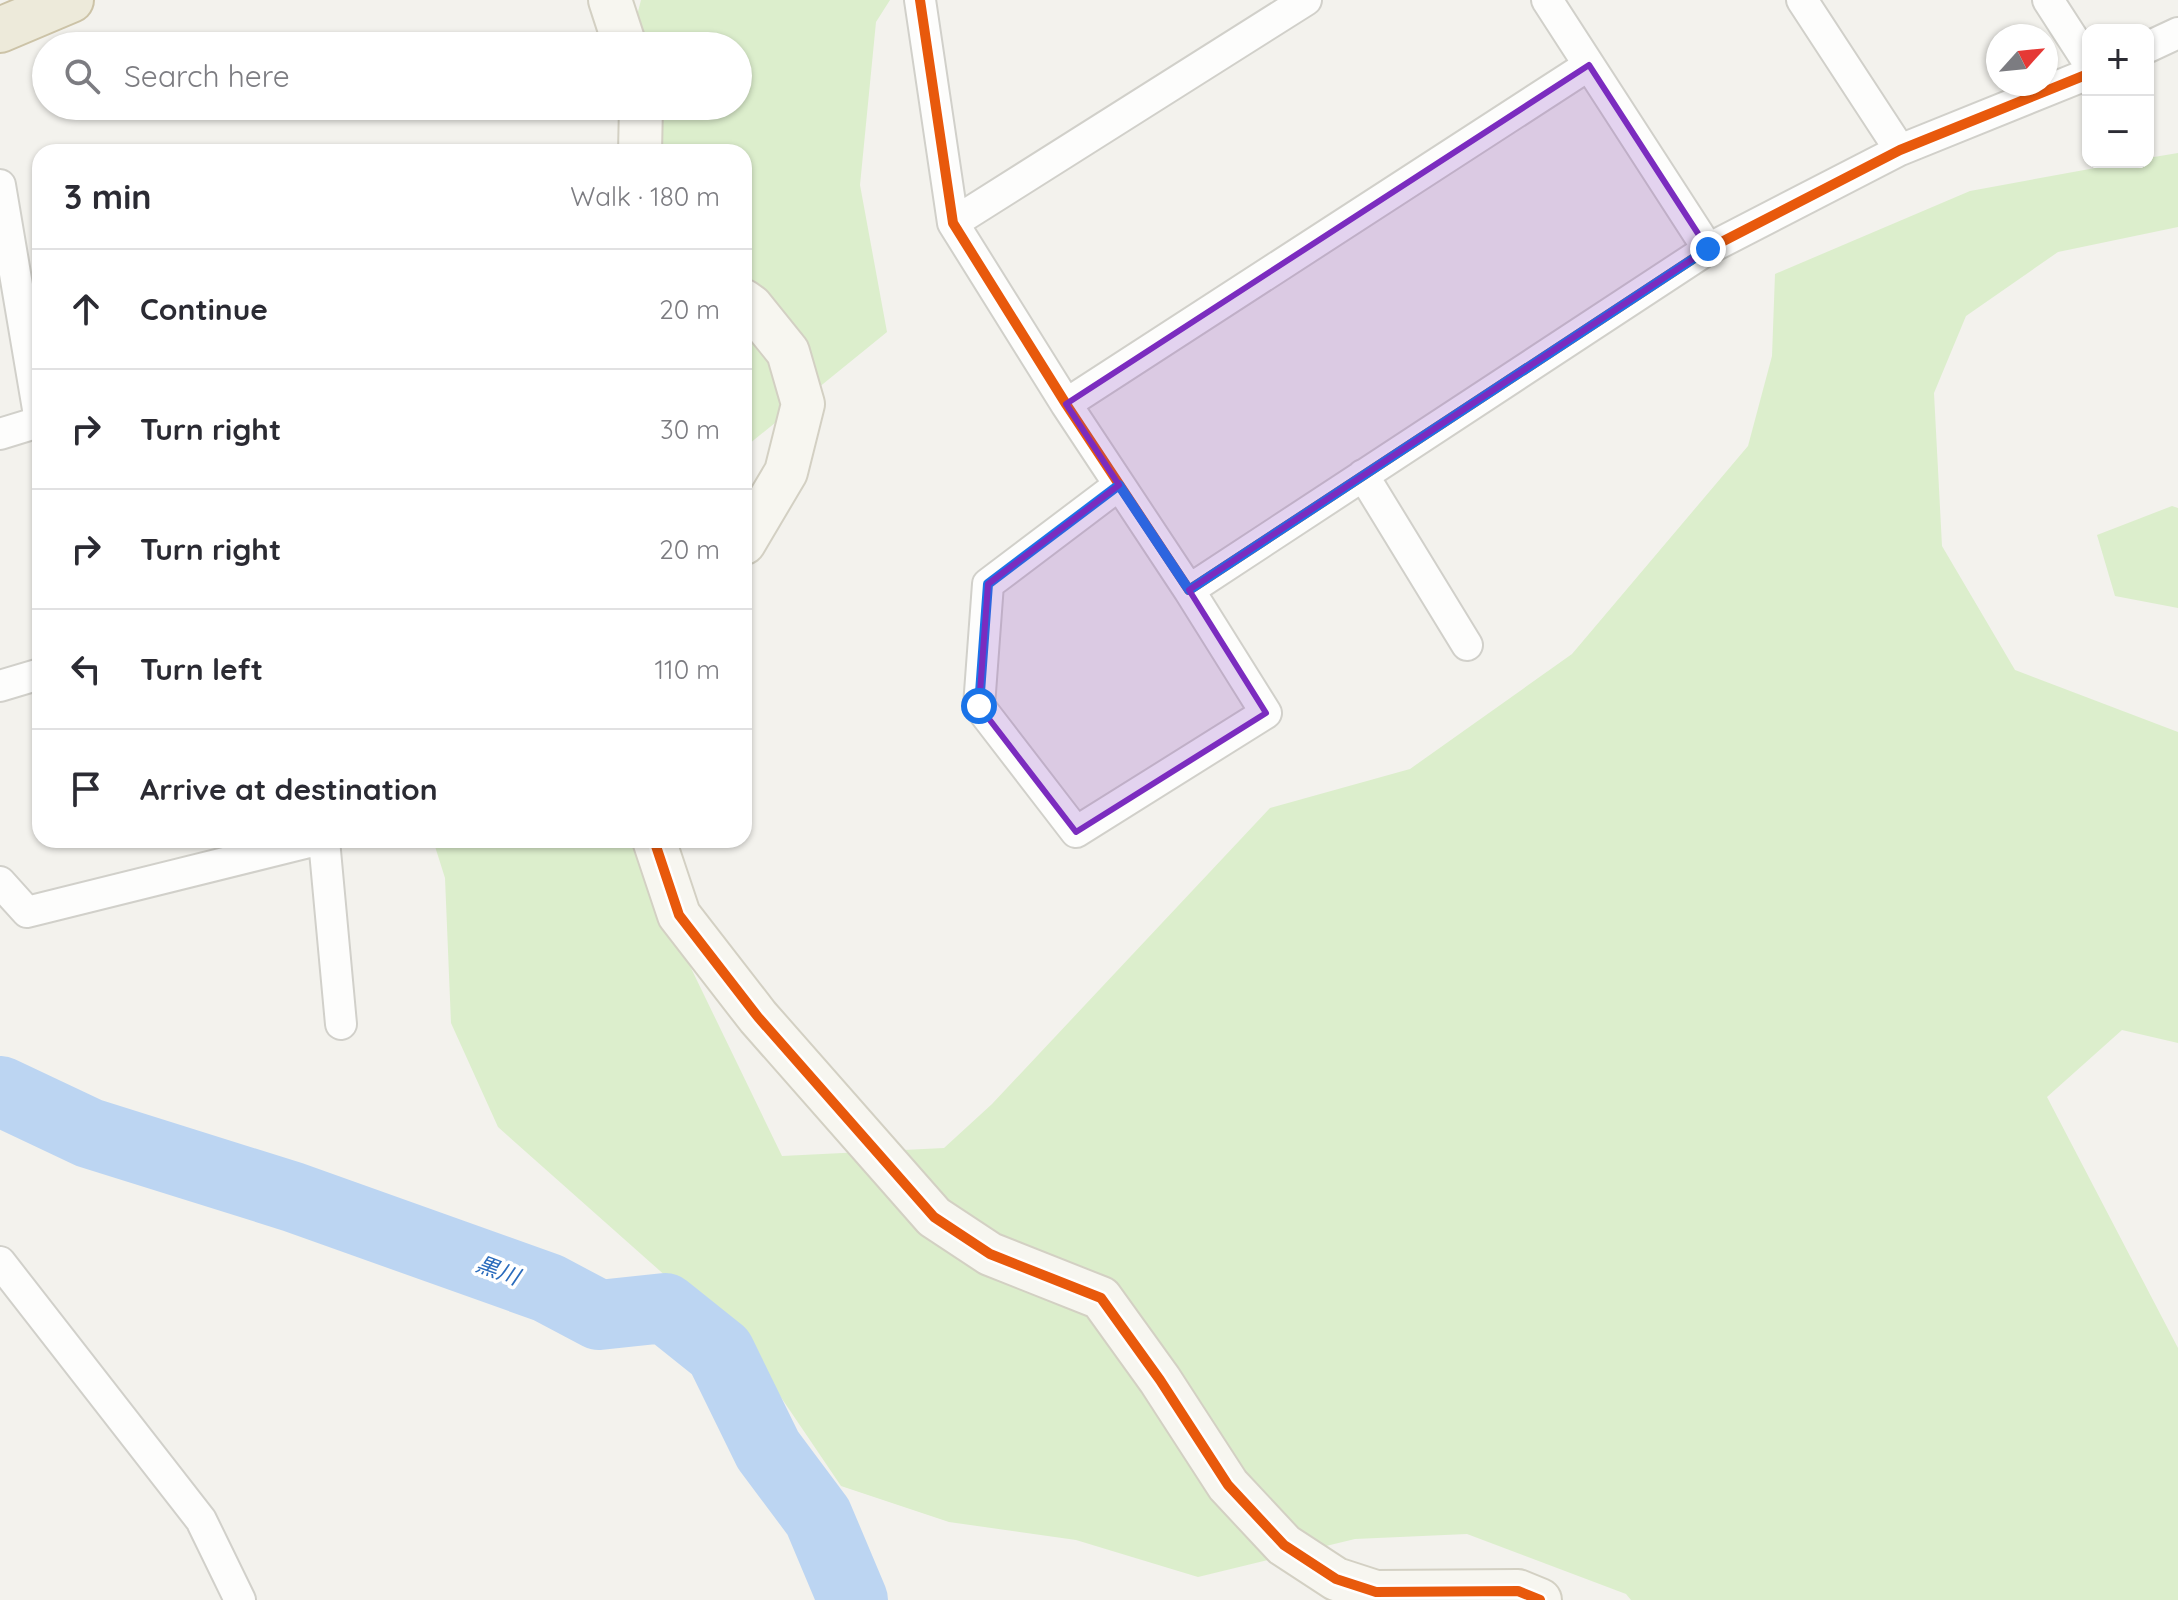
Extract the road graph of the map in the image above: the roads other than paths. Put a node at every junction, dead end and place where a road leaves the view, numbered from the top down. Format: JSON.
{"nodes":[{"id":1,"x":71,"y":0,"type":"edge"},
{"id":2,"x":610,"y":0,"type":"edge"},
{"id":3,"x":920,"y":0,"type":"edge"},
{"id":4,"x":1306,"y":0,"type":"edge"},
{"id":5,"x":1547,"y":0,"type":"edge"},
{"id":6,"x":1802,"y":0,"type":"edge"},
{"id":7,"x":2048,"y":0,"type":"edge"},
{"id":8,"x":0,"y":30,"type":"edge"},
{"id":9,"x":620,"y":32,"type":"edge"},
{"id":10,"x":2178,"y":33,"type":"edge"},
{"id":11,"x":2154,"y":44,"type":"edge"},
{"id":12,"x":2082,"y":53,"type":"edge"},
{"id":13,"x":1589,"y":65,"type":"junction"},
{"id":14,"x":2082,"y":76,"type":"edge"},
{"id":15,"x":641,"y":120,"type":"edge"},
{"id":16,"x":640,"y":144,"type":"edge"},
{"id":17,"x":1900,"y":150,"type":"junction"},
{"id":18,"x":0,"y":185,"type":"edge"},
{"id":19,"x":953,"y":223,"type":"junction"},
{"id":20,"x":1708,"y":249,"type":"junction"},
{"id":21,"x":752,"y":307,"type":"edge"},
{"id":22,"x":32,"y":379,"type":"edge"},
{"id":23,"x":1066,"y":404,"type":"junction"},
{"id":24,"x":32,"y":423,"type":"edge"},
{"id":25,"x":0,"y":434,"type":"edge"},
{"id":26,"x":1363,"y":475,"type":"junction"},
{"id":27,"x":1119,"y":485,"type":"junction"},
{"id":28,"x":752,"y":529,"type":"edge"},
{"id":29,"x":1189,"y":590,"type":"junction"},
{"id":30,"x":1467,"y":645,"type":"dead end"},
{"id":31,"x":32,"y":676,"type":"edge"},
{"id":32,"x":0,"y":686,"type":"edge"},
{"id":33,"x":285,"y":848,"type":"edge"},
{"id":34,"x":325,"y":848,"type":"edge"},
{"id":35,"x":657,"y":848,"type":"edge"},
{"id":36,"x":0,"y":882,"type":"edge"},
{"id":37,"x":341,"y":1024,"type":"dead end"},
{"id":38,"x":0,"y":1262,"type":"edge"},
{"id":39,"x":240,"y":1600,"type":"edge"},
{"id":40,"x":1540,"y":1600,"type":"edge"}],
"edges":[{"from":1,"to":8,"type":"highway"},
{"from":2,"to":9,"type":"street"},
{"from":3,"to":19,"type":"street"},
{"from":4,"to":19,"type":"street"},
{"from":5,"to":13,"type":"street"},
{"from":6,"to":17,"type":"street"},
{"from":7,"to":12,"type":"street"},
{"from":10,"to":11,"type":"street"},
{"from":13,"to":20,"type":"street"},
{"from":13,"to":23,"type":"street"},
{"from":14,"to":17,"type":"street"},
{"from":15,"to":16,"type":"street"},
{"from":17,"to":20,"type":"street"},
{"from":18,"to":22,"type":"street"},
{"from":19,"to":23,"type":"street"},
{"from":20,"to":26,"type":"street"},
{"from":21,"to":28,"type":"street"},
{"from":23,"to":27,"type":"street"},
{"from":24,"to":25,"type":"street"},
{"from":26,"to":29,"type":"street"},
{"from":26,"to":30,"type":"street"},
{"from":27,"to":29,"type":"street"},
{"from":27,"to":29,"type":"street"},
{"from":31,"to":32,"type":"street"},
{"from":33,"to":36,"type":"street"},
{"from":34,"to":37,"type":"street"},
{"from":35,"to":40,"type":"street"},
{"from":38,"to":39,"type":"street"}]}
